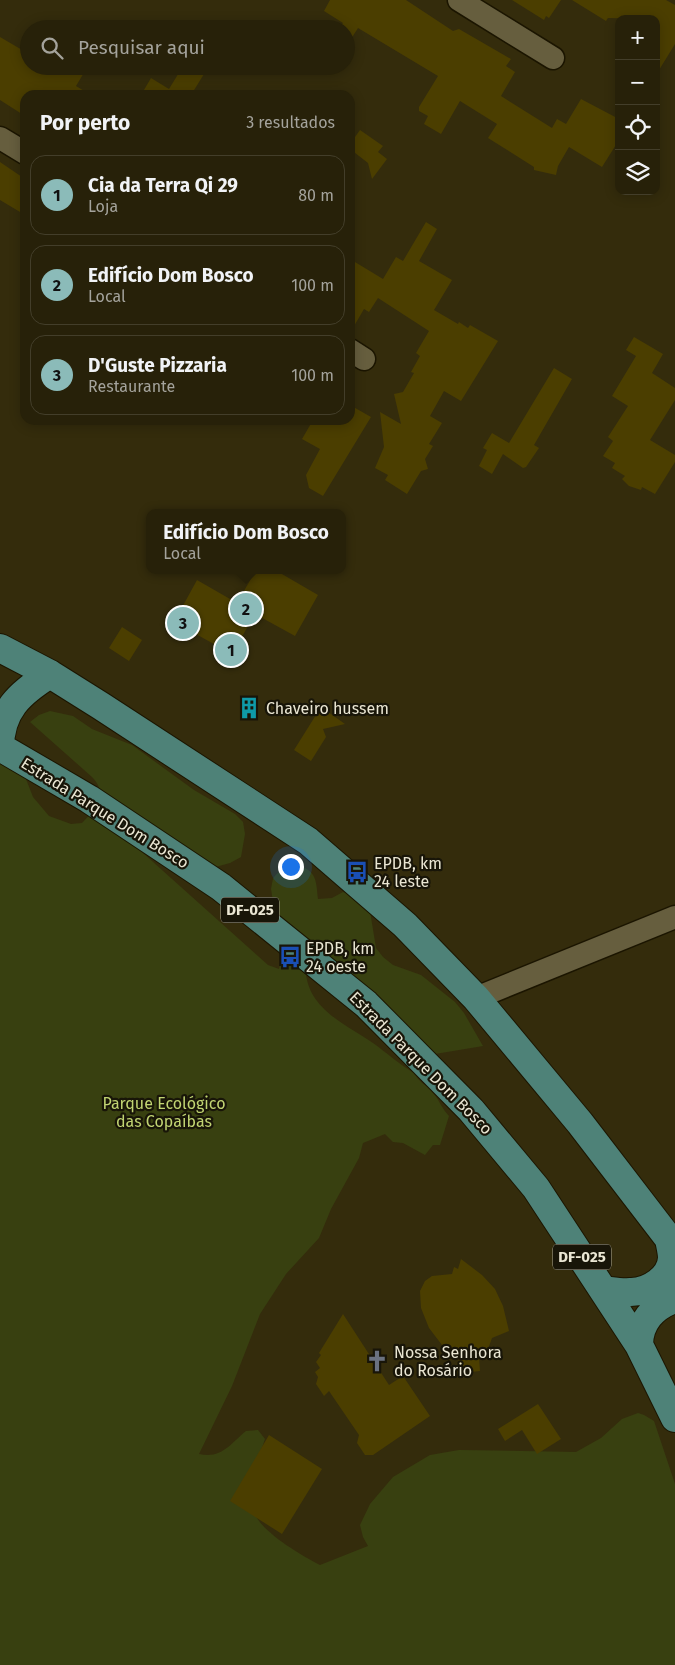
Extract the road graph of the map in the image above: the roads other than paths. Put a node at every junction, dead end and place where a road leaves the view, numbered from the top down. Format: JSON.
{"nodes":[{"id":1,"x":459,"y":0,"type":"edge"},
{"id":2,"x":553,"y":58,"type":"dead end"},
{"id":3,"x":0,"y":138,"type":"edge"},
{"id":4,"x":20,"y":150,"type":"edge"},
{"id":5,"x":2,"y":656,"type":"edge"},
{"id":6,"x":50,"y":674,"type":"junction"},
{"id":7,"x":0,"y":747,"type":"edge"},
{"id":8,"x":675,"y":917,"type":"edge"},
{"id":9,"x":476,"y":998,"type":"junction"},
{"id":10,"x":672,"y":1244,"type":"edge"},
{"id":11,"x":603,"y":1290,"type":"junction"},
{"id":12,"x":675,"y":1299,"type":"edge"},
{"id":13,"x":639,"y":1345,"type":"junction"},
{"id":14,"x":675,"y":1418,"type":"edge"}],
"edges":[{"from":1,"to":2,"type":"street"},
{"from":3,"to":4,"type":"street"},
{"from":5,"to":6,"type":"main road"},
{"from":6,"to":7,"type":"main road"},
{"from":6,"to":9,"type":"main road"},
{"from":7,"to":11,"type":"main road","name":"Estrada Parque Dom Bosco","number":"DF-025"},
{"from":8,"to":9,"type":"street"},
{"from":9,"to":10,"type":"main road"},
{"from":10,"to":11,"type":"main road"},
{"from":11,"to":13,"type":"main road","name":"Estrada Parque Dom Bosco","number":"DF-025"},
{"from":12,"to":13,"type":"main road"},
{"from":13,"to":14,"type":"main road","name":"Estrada Parque Dom Bosco","number":"DF-025"}]}
